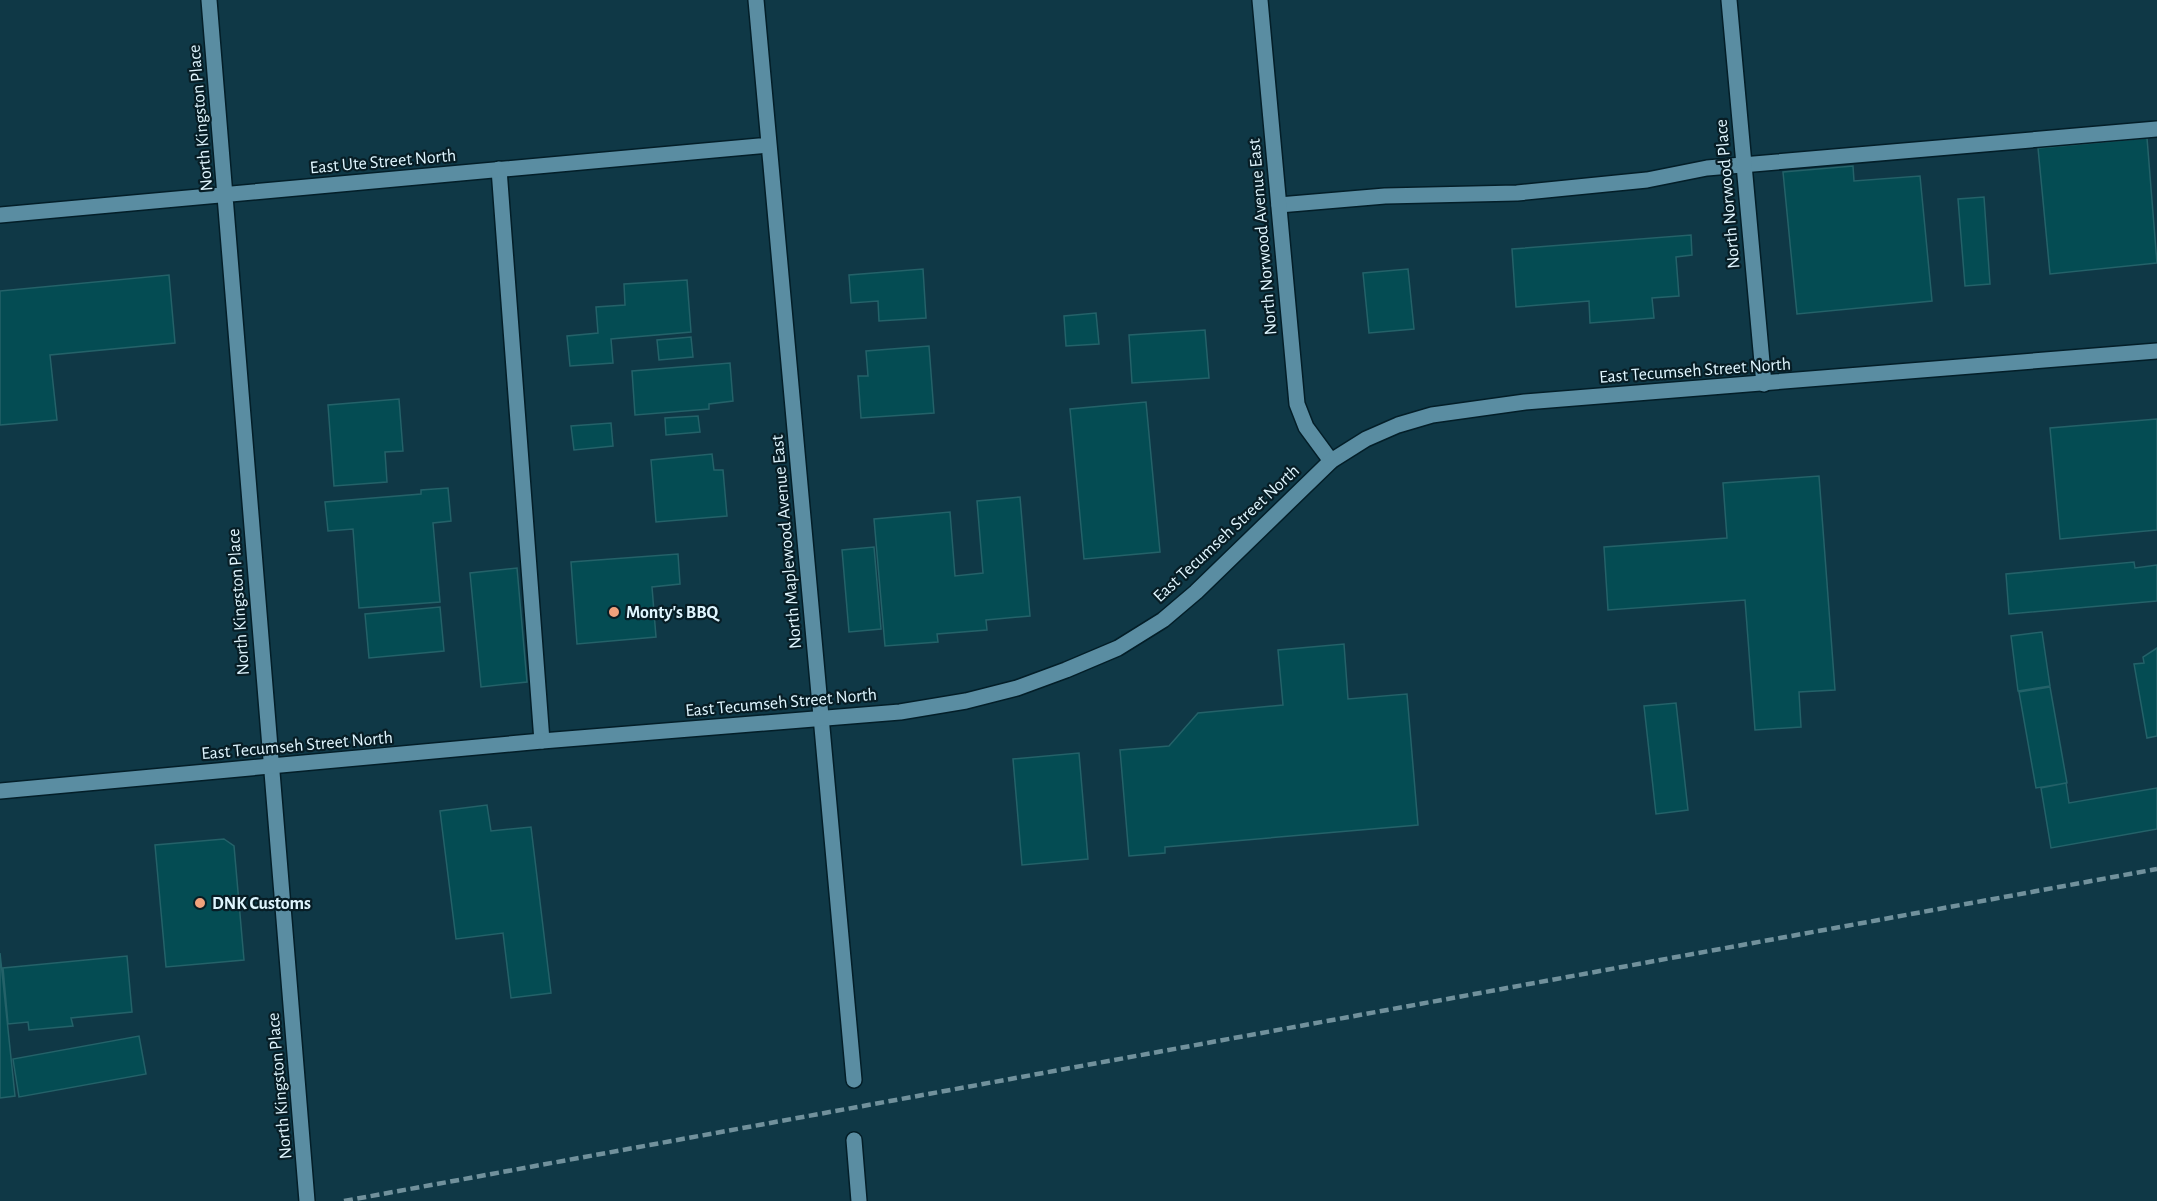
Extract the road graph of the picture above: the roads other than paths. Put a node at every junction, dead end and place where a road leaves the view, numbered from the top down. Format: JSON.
{"nodes":[{"id":1,"x":209,"y":0,"type":"edge"},
{"id":2,"x":756,"y":0,"type":"edge"},
{"id":3,"x":1260,"y":0,"type":"edge"},
{"id":4,"x":1729,"y":0,"type":"edge"},
{"id":5,"x":2157,"y":129,"type":"edge"},
{"id":6,"x":769,"y":145,"type":"junction"},
{"id":7,"x":1744,"y":165,"type":"junction"},
{"id":8,"x":499,"y":169,"type":"junction"},
{"id":9,"x":226,"y":195,"type":"junction"},
{"id":10,"x":1279,"y":205,"type":"junction"},
{"id":11,"x":0,"y":215,"type":"edge"},
{"id":12,"x":2157,"y":351,"type":"edge"},
{"id":13,"x":1764,"y":384,"type":"junction"},
{"id":14,"x":1331,"y":461,"type":"junction"},
{"id":15,"x":821,"y":719,"type":"junction"},
{"id":16,"x":543,"y":741,"type":"junction"},
{"id":17,"x":272,"y":767,"type":"junction"},
{"id":18,"x":0,"y":791,"type":"edge"},
{"id":19,"x":854,"y":1080,"type":"dead end"},
{"id":20,"x":854,"y":1140,"type":"dead end"},
{"id":21,"x":307,"y":1201,"type":"edge"},
{"id":22,"x":860,"y":1201,"type":"edge"}],
"edges":[{"from":1,"to":9,"type":"street","name":"North Kingston Place"},
{"from":2,"to":6,"type":"street","name":"North Maplewood Avenue East"},
{"from":3,"to":10,"type":"street","name":"North Norwood Avenue East"},
{"from":4,"to":7,"type":"street","name":"North Norwood Place"},
{"from":5,"to":7,"type":"street"},
{"from":6,"to":8,"type":"street","name":"East Ute Street North"},
{"from":6,"to":15,"type":"street","name":"North Maplewood Avenue East"},
{"from":7,"to":10,"type":"street"},
{"from":7,"to":13,"type":"street","name":"North Norwood Place"},
{"from":8,"to":9,"type":"street","name":"East Ute Street North"},
{"from":8,"to":16,"type":"street"},
{"from":9,"to":11,"type":"street","name":"East Ute Street North"},
{"from":9,"to":17,"type":"street","name":"North Kingston Place"},
{"from":10,"to":14,"type":"street","name":"North Norwood Avenue East"},
{"from":12,"to":13,"type":"street","name":"East Tecumseh Street North"},
{"from":13,"to":14,"type":"street","name":"East Tecumseh Street North"},
{"from":14,"to":15,"type":"street","name":"East Tecumseh Street North"},
{"from":15,"to":16,"type":"street","name":"East Tecumseh Street North"},
{"from":15,"to":19,"type":"street","name":"North Maplewood Avenue East"},
{"from":16,"to":17,"type":"street","name":"East Tecumseh Street North"},
{"from":17,"to":18,"type":"street","name":"East Tecumseh Street North"},
{"from":17,"to":21,"type":"street","name":"North Kingston Place"},
{"from":20,"to":22,"type":"street"}]}
